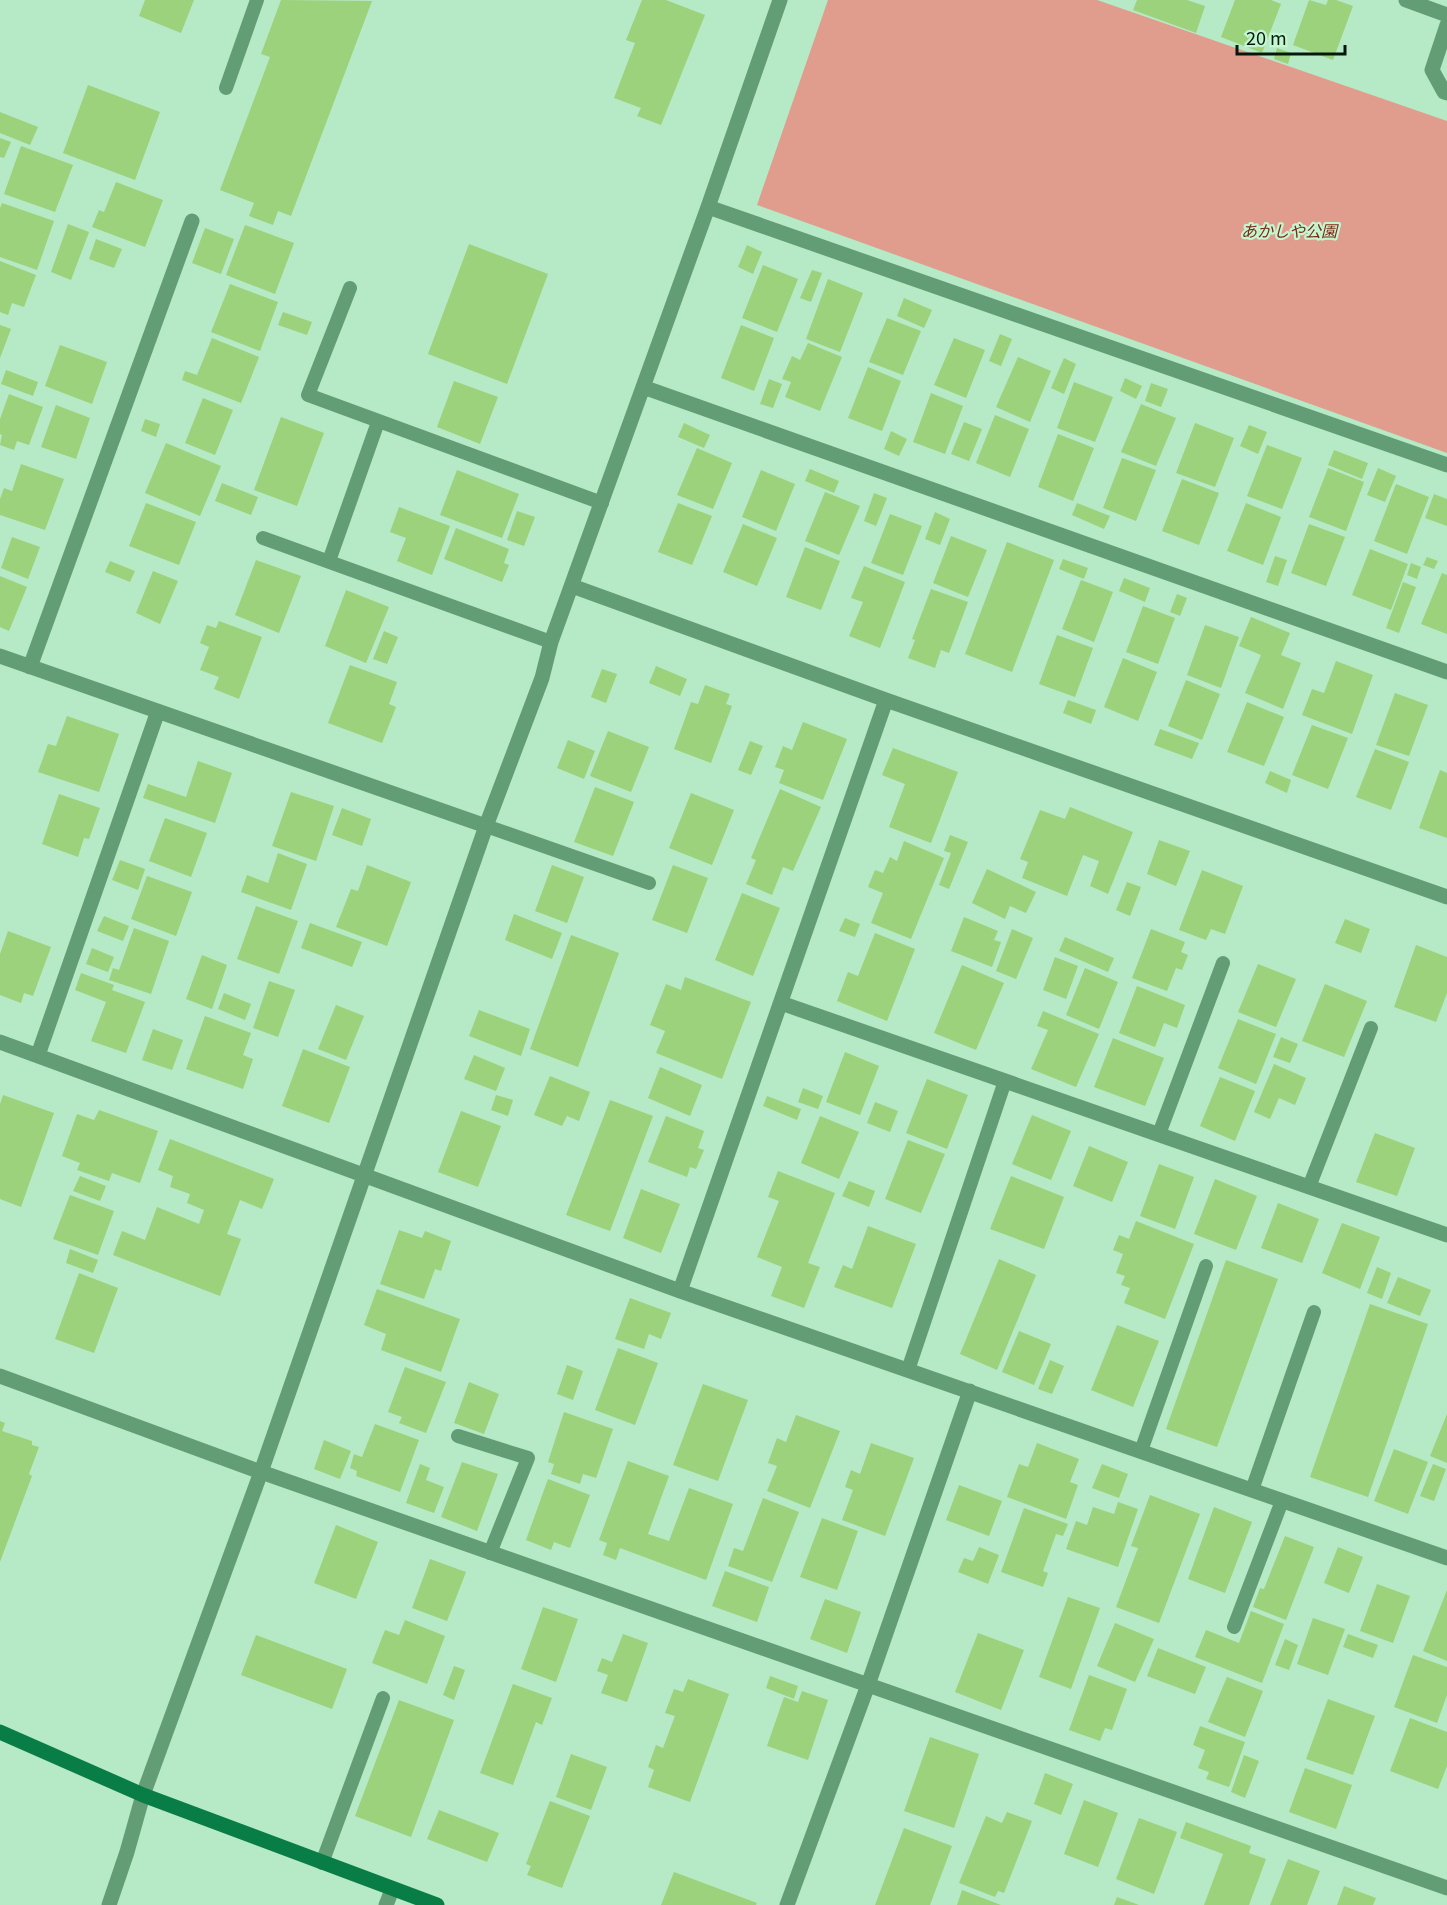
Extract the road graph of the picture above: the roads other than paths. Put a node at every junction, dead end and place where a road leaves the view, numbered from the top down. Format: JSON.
{"nodes":[{"id":1,"x":257,"y":0,"type":"edge"},
{"id":2,"x":780,"y":0,"type":"edge"},
{"id":3,"x":1406,"y":0,"type":"edge"},
{"id":4,"x":1447,"y":15,"type":"edge"},
{"id":5,"x":1447,"y":25,"type":"edge"},
{"id":6,"x":226,"y":88,"type":"dead end"},
{"id":7,"x":1447,"y":93,"type":"edge"},
{"id":8,"x":708,"y":207,"type":"junction"},
{"id":9,"x":192,"y":221,"type":"dead end"},
{"id":10,"x":350,"y":288,"type":"dead end"},
{"id":11,"x":643,"y":387,"type":"junction"},
{"id":12,"x":378,"y":422,"type":"junction"},
{"id":13,"x":1447,"y":465,"type":"edge"},
{"id":14,"x":602,"y":503,"type":"junction"},
{"id":15,"x":263,"y":538,"type":"dead end"},
{"id":16,"x":329,"y":561,"type":"junction"},
{"id":17,"x":572,"y":586,"type":"junction"},
{"id":18,"x":551,"y":642,"type":"junction"},
{"id":19,"x":0,"y":656,"type":"edge"},
{"id":20,"x":30,"y":666,"type":"junction"},
{"id":21,"x":1447,"y":672,"type":"edge"},
{"id":22,"x":886,"y":700,"type":"junction"},
{"id":23,"x":158,"y":711,"type":"junction"},
{"id":24,"x":486,"y":826,"type":"junction"},
{"id":25,"x":649,"y":883,"type":"dead end"},
{"id":26,"x":1447,"y":897,"type":"edge"},
{"id":27,"x":1224,"y":963,"type":"dead end"},
{"id":28,"x":781,"y":1003,"type":"junction"},
{"id":29,"x":1371,"y":1028,"type":"dead end"},
{"id":30,"x":0,"y":1042,"type":"edge"},
{"id":31,"x":38,"y":1055,"type":"junction"},
{"id":32,"x":1005,"y":1081,"type":"junction"},
{"id":33,"x":1158,"y":1134,"type":"junction"},
{"id":34,"x":364,"y":1174,"type":"junction"},
{"id":35,"x":1309,"y":1187,"type":"junction"},
{"id":36,"x":1447,"y":1235,"type":"edge"},
{"id":37,"x":1206,"y":1266,"type":"dead end"},
{"id":38,"x":680,"y":1291,"type":"junction"},
{"id":39,"x":1314,"y":1312,"type":"dead end"},
{"id":40,"x":908,"y":1370,"type":"junction"},
{"id":41,"x":0,"y":1376,"type":"edge"},
{"id":42,"x":970,"y":1391,"type":"junction"},
{"id":43,"x":458,"y":1436,"type":"dead end"},
{"id":44,"x":1141,"y":1451,"type":"junction"},
{"id":45,"x":261,"y":1472,"type":"junction"},
{"id":46,"x":1252,"y":1490,"type":"junction"},
{"id":47,"x":1282,"y":1501,"type":"junction"},
{"id":48,"x":490,"y":1553,"type":"junction"},
{"id":49,"x":1447,"y":1558,"type":"edge"},
{"id":50,"x":1234,"y":1627,"type":"dead end"},
{"id":51,"x":868,"y":1685,"type":"junction"},
{"id":52,"x":384,"y":1698,"type":"dead end"},
{"id":53,"x":0,"y":1731,"type":"edge"},
{"id":54,"x":143,"y":1795,"type":"junction"},
{"id":55,"x":322,"y":1863,"type":"junction"},
{"id":56,"x":1447,"y":1888,"type":"edge"},
{"id":57,"x":392,"y":1890,"type":"junction"},
{"id":58,"x":109,"y":1905,"type":"edge"},
{"id":59,"x":386,"y":1905,"type":"edge"},
{"id":60,"x":437,"y":1905,"type":"edge"},
{"id":61,"x":787,"y":1905,"type":"edge"}],
"edges":[{"from":1,"to":6,"type":"lane"},
{"from":2,"to":8,"type":"street"},
{"from":3,"to":4,"type":"street"},
{"from":5,"to":7,"type":"street"},
{"from":8,"to":11,"type":"street"},
{"from":8,"to":13,"type":"street"},
{"from":9,"to":20,"type":"street"},
{"from":10,"to":12,"type":"lane"},
{"from":11,"to":14,"type":"street"},
{"from":11,"to":21,"type":"street"},
{"from":12,"to":14,"type":"lane"},
{"from":12,"to":16,"type":"lane"},
{"from":14,"to":17,"type":"street"},
{"from":15,"to":16,"type":"lane"},
{"from":16,"to":18,"type":"lane"},
{"from":17,"to":18,"type":"street"},
{"from":17,"to":22,"type":"street"},
{"from":18,"to":24,"type":"street"},
{"from":19,"to":20,"type":"street"},
{"from":20,"to":23,"type":"street"},
{"from":22,"to":26,"type":"street"},
{"from":22,"to":28,"type":"street"},
{"from":23,"to":24,"type":"street"},
{"from":23,"to":31,"type":"street"},
{"from":24,"to":25,"type":"lane"},
{"from":24,"to":34,"type":"street"},
{"from":27,"to":33,"type":"lane"},
{"from":28,"to":32,"type":"street"},
{"from":28,"to":38,"type":"street"},
{"from":29,"to":35,"type":"lane"},
{"from":30,"to":31,"type":"street"},
{"from":31,"to":34,"type":"street"},
{"from":32,"to":33,"type":"street"},
{"from":32,"to":40,"type":"lane"},
{"from":33,"to":35,"type":"street"},
{"from":34,"to":38,"type":"street"},
{"from":34,"to":45,"type":"street"},
{"from":35,"to":36,"type":"street"},
{"from":37,"to":44,"type":"lane"},
{"from":38,"to":40,"type":"street"},
{"from":39,"to":46,"type":"lane"},
{"from":40,"to":42,"type":"street"},
{"from":41,"to":45,"type":"street"},
{"from":42,"to":44,"type":"street"},
{"from":42,"to":51,"type":"street"},
{"from":43,"to":48,"type":"lane"},
{"from":44,"to":46,"type":"street"},
{"from":45,"to":48,"type":"street"},
{"from":45,"to":54,"type":"street"},
{"from":46,"to":47,"type":"street"},
{"from":47,"to":49,"type":"street"},
{"from":47,"to":50,"type":"lane"},
{"from":48,"to":51,"type":"street"},
{"from":51,"to":56,"type":"street"},
{"from":51,"to":61,"type":"street"},
{"from":52,"to":55,"type":"lane"},
{"from":53,"to":54,"type":"street"},
{"from":54,"to":55,"type":"street"},
{"from":54,"to":58,"type":"street"},
{"from":55,"to":57,"type":"street"},
{"from":57,"to":59,"type":"street"},
{"from":57,"to":60,"type":"street"}]}
